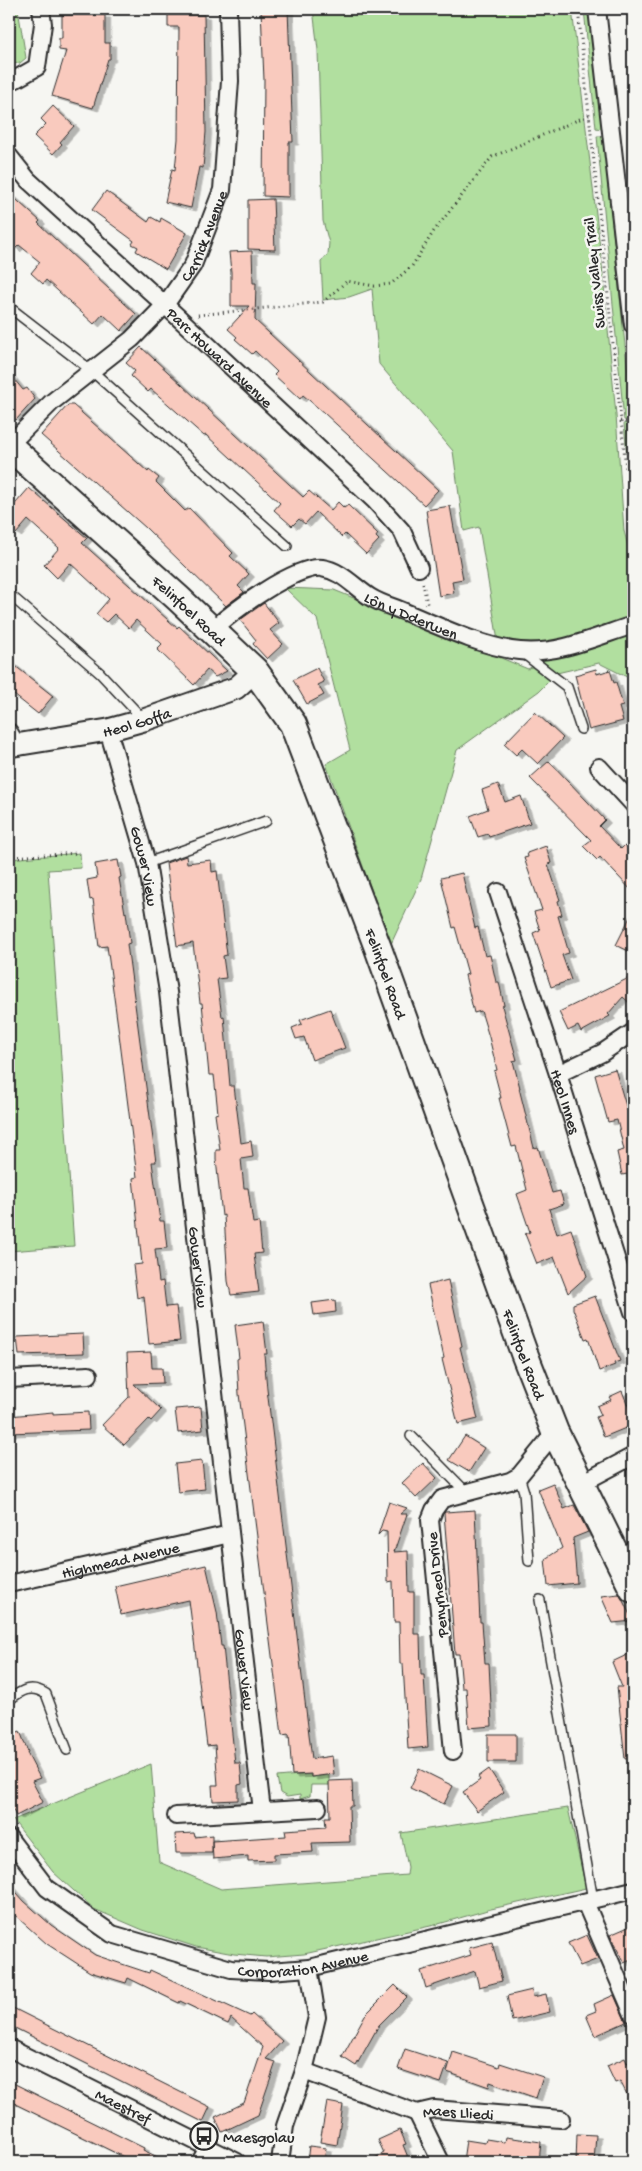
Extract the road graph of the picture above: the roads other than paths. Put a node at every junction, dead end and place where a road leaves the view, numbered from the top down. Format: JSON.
{"nodes":[{"id":1,"x":42,"y":9,"type":"edge"},
{"id":2,"x":228,"y":9,"type":"edge"},
{"id":3,"x":597,"y":9,"type":"edge"},
{"id":4,"x":9,"y":80,"type":"edge"},
{"id":5,"x":9,"y":156,"type":"edge"},
{"id":6,"x":165,"y":305,"type":"junction"},
{"id":7,"x":9,"y":307,"type":"edge"},
{"id":8,"x":633,"y":325,"type":"edge"},
{"id":9,"x":92,"y":371,"type":"junction"},
{"id":10,"x":9,"y":446,"type":"edge"},
{"id":11,"x":288,"y":546,"type":"dead end"},
{"id":12,"x":419,"y":568,"type":"road end"},
{"id":13,"x":9,"y":594,"type":"edge"},
{"id":14,"x":633,"y":625,"type":"edge"},
{"id":15,"x":212,"y":631,"type":"junction"},
{"id":16,"x":521,"y":652,"type":"junction"},
{"id":17,"x":255,"y":671,"type":"junction"},
{"id":18,"x":144,"y":720,"type":"junction"},
{"id":19,"x":582,"y":729,"type":"dead end"},
{"id":20,"x":108,"y":730,"type":"junction"},
{"id":21,"x":11,"y":741,"type":"edge"},
{"id":22,"x":599,"y":767,"type":"dead end"},
{"id":23,"x":633,"y":804,"type":"edge"},
{"id":24,"x":266,"y":821,"type":"dead end"},
{"id":25,"x":147,"y":863,"type":"junction"},
{"id":26,"x":498,"y":892,"type":"dead end"},
{"id":27,"x":633,"y":1032,"type":"edge"},
{"id":28,"x":558,"y":1074,"type":"junction"},
{"id":29,"x":633,"y":1312,"type":"edge"},
{"id":30,"x":89,"y":1375,"type":"dead end"},
{"id":31,"x":9,"y":1379,"type":"edge"},
{"id":32,"x":555,"y":1432,"type":"junction"},
{"id":33,"x":411,"y":1436,"type":"dead end"},
{"id":34,"x":633,"y":1456,"type":"edge"},
{"id":35,"x":519,"y":1476,"type":"junction"},
{"id":36,"x":580,"y":1484,"type":"junction"},
{"id":37,"x":467,"y":1493,"type":"junction"},
{"id":38,"x":230,"y":1534,"type":"junction"},
{"id":39,"x":529,"y":1560,"type":"dead end"},
{"id":40,"x":9,"y":1584,"type":"edge"},
{"id":41,"x":633,"y":1589,"type":"edge"},
{"id":42,"x":540,"y":1600,"type":"dead end"},
{"id":43,"x":9,"y":1700,"type":"edge"},
{"id":44,"x":67,"y":1750,"type":"dead end"},
{"id":45,"x":454,"y":1751,"type":"dead end"},
{"id":46,"x":318,"y":1808,"type":"dead end"},
{"id":47,"x":262,"y":1811,"type":"junction"},
{"id":48,"x":176,"y":1816,"type":"dead end"},
{"id":49,"x":9,"y":1838,"type":"edge"},
{"id":50,"x":633,"y":1890,"type":"edge"},
{"id":51,"x":589,"y":1900,"type":"junction"},
{"id":52,"x":309,"y":1968,"type":"junction"},
{"id":53,"x":633,"y":2014,"type":"edge"},
{"id":54,"x":9,"y":2048,"type":"edge"},
{"id":55,"x":304,"y":2071,"type":"junction"},
{"id":56,"x":417,"y":2112,"type":"junction"},
{"id":57,"x":561,"y":2119,"type":"dead end"},
{"id":58,"x":208,"y":2148,"type":"junction"},
{"id":59,"x":200,"y":2162,"type":"edge"},
{"id":60,"x":237,"y":2162,"type":"edge"},
{"id":61,"x":280,"y":2162,"type":"edge"},
{"id":62,"x":441,"y":2162,"type":"edge"}],
"edges":[{"from":1,"to":4,"type":"street"},
{"from":2,"to":6,"type":"street","name":"Carrick Avenue"},
{"from":3,"to":8,"type":"street"},
{"from":5,"to":6,"type":"street","name":"Parc Howard Avenue"},
{"from":6,"to":9,"type":"street","name":"Carrick Avenue"},
{"from":6,"to":12,"type":"street","name":"Parc Howard Avenue"},
{"from":7,"to":9,"type":"lane"},
{"from":9,"to":10,"type":"street","name":"Carrick Avenue"},
{"from":9,"to":11,"type":"lane"},
{"from":10,"to":15,"type":"main road","name":"Felinfoel Road"},
{"from":13,"to":18,"type":"lane"},
{"from":14,"to":16,"type":"street","name":"Lôn y Dderwen"},
{"from":15,"to":16,"type":"street","name":"Lôn y Dderwen"},
{"from":15,"to":17,"type":"main road","name":"Felinfoel Road"},
{"from":16,"to":19,"type":"lane"},
{"from":17,"to":18,"type":"street","name":"Heol Goffa"},
{"from":17,"to":32,"type":"main road","name":"Felinfoel Road"},
{"from":18,"to":20,"type":"street","name":"Heol Goffa"},
{"from":20,"to":21,"type":"street","name":"Heol Goffa"},
{"from":20,"to":25,"type":"street","name":"Gower View"},
{"from":22,"to":23,"type":"street"},
{"from":24,"to":25,"type":"lane"},
{"from":25,"to":38,"type":"street","name":"Gower View"},
{"from":26,"to":28,"type":"street","name":"Heol Innes"},
{"from":27,"to":28,"type":"street"},
{"from":28,"to":29,"type":"street","name":"Heol Innes"},
{"from":30,"to":31,"type":"street"},
{"from":32,"to":35,"type":"street","name":"Penyrheol Drive"},
{"from":32,"to":36,"type":"main road","name":"Felinfoel Road"},
{"from":33,"to":37,"type":"lane"},
{"from":34,"to":36,"type":"street"},
{"from":35,"to":37,"type":"street","name":"Penyrheol Drive"},
{"from":35,"to":39,"type":"lane"},
{"from":36,"to":41,"type":"main road","name":"Felinfoel Road"},
{"from":37,"to":45,"type":"street","name":"Penyrheol Drive"},
{"from":38,"to":40,"type":"street","name":"Highmead Avenue"},
{"from":38,"to":47,"type":"street","name":"Gower View"},
{"from":42,"to":51,"type":"lane"},
{"from":43,"to":44,"type":"lane"},
{"from":46,"to":47,"type":"street"},
{"from":47,"to":48,"type":"street"},
{"from":49,"to":52,"type":"street","name":"Corporation Avenue"},
{"from":50,"to":51,"type":"street","name":"Corporation Avenue"},
{"from":51,"to":52,"type":"street","name":"Corporation Avenue"},
{"from":51,"to":53,"type":"street"},
{"from":52,"to":55,"type":"street"},
{"from":54,"to":58,"type":"street","name":"Maestref"},
{"from":55,"to":56,"type":"street","name":"Maes Lliedi"},
{"from":55,"to":61,"type":"street"},
{"from":56,"to":57,"type":"street","name":"Maes Lliedi"},
{"from":56,"to":62,"type":"street"},
{"from":58,"to":59,"type":"street"},
{"from":58,"to":60,"type":"street","name":"Maestref"}]}
